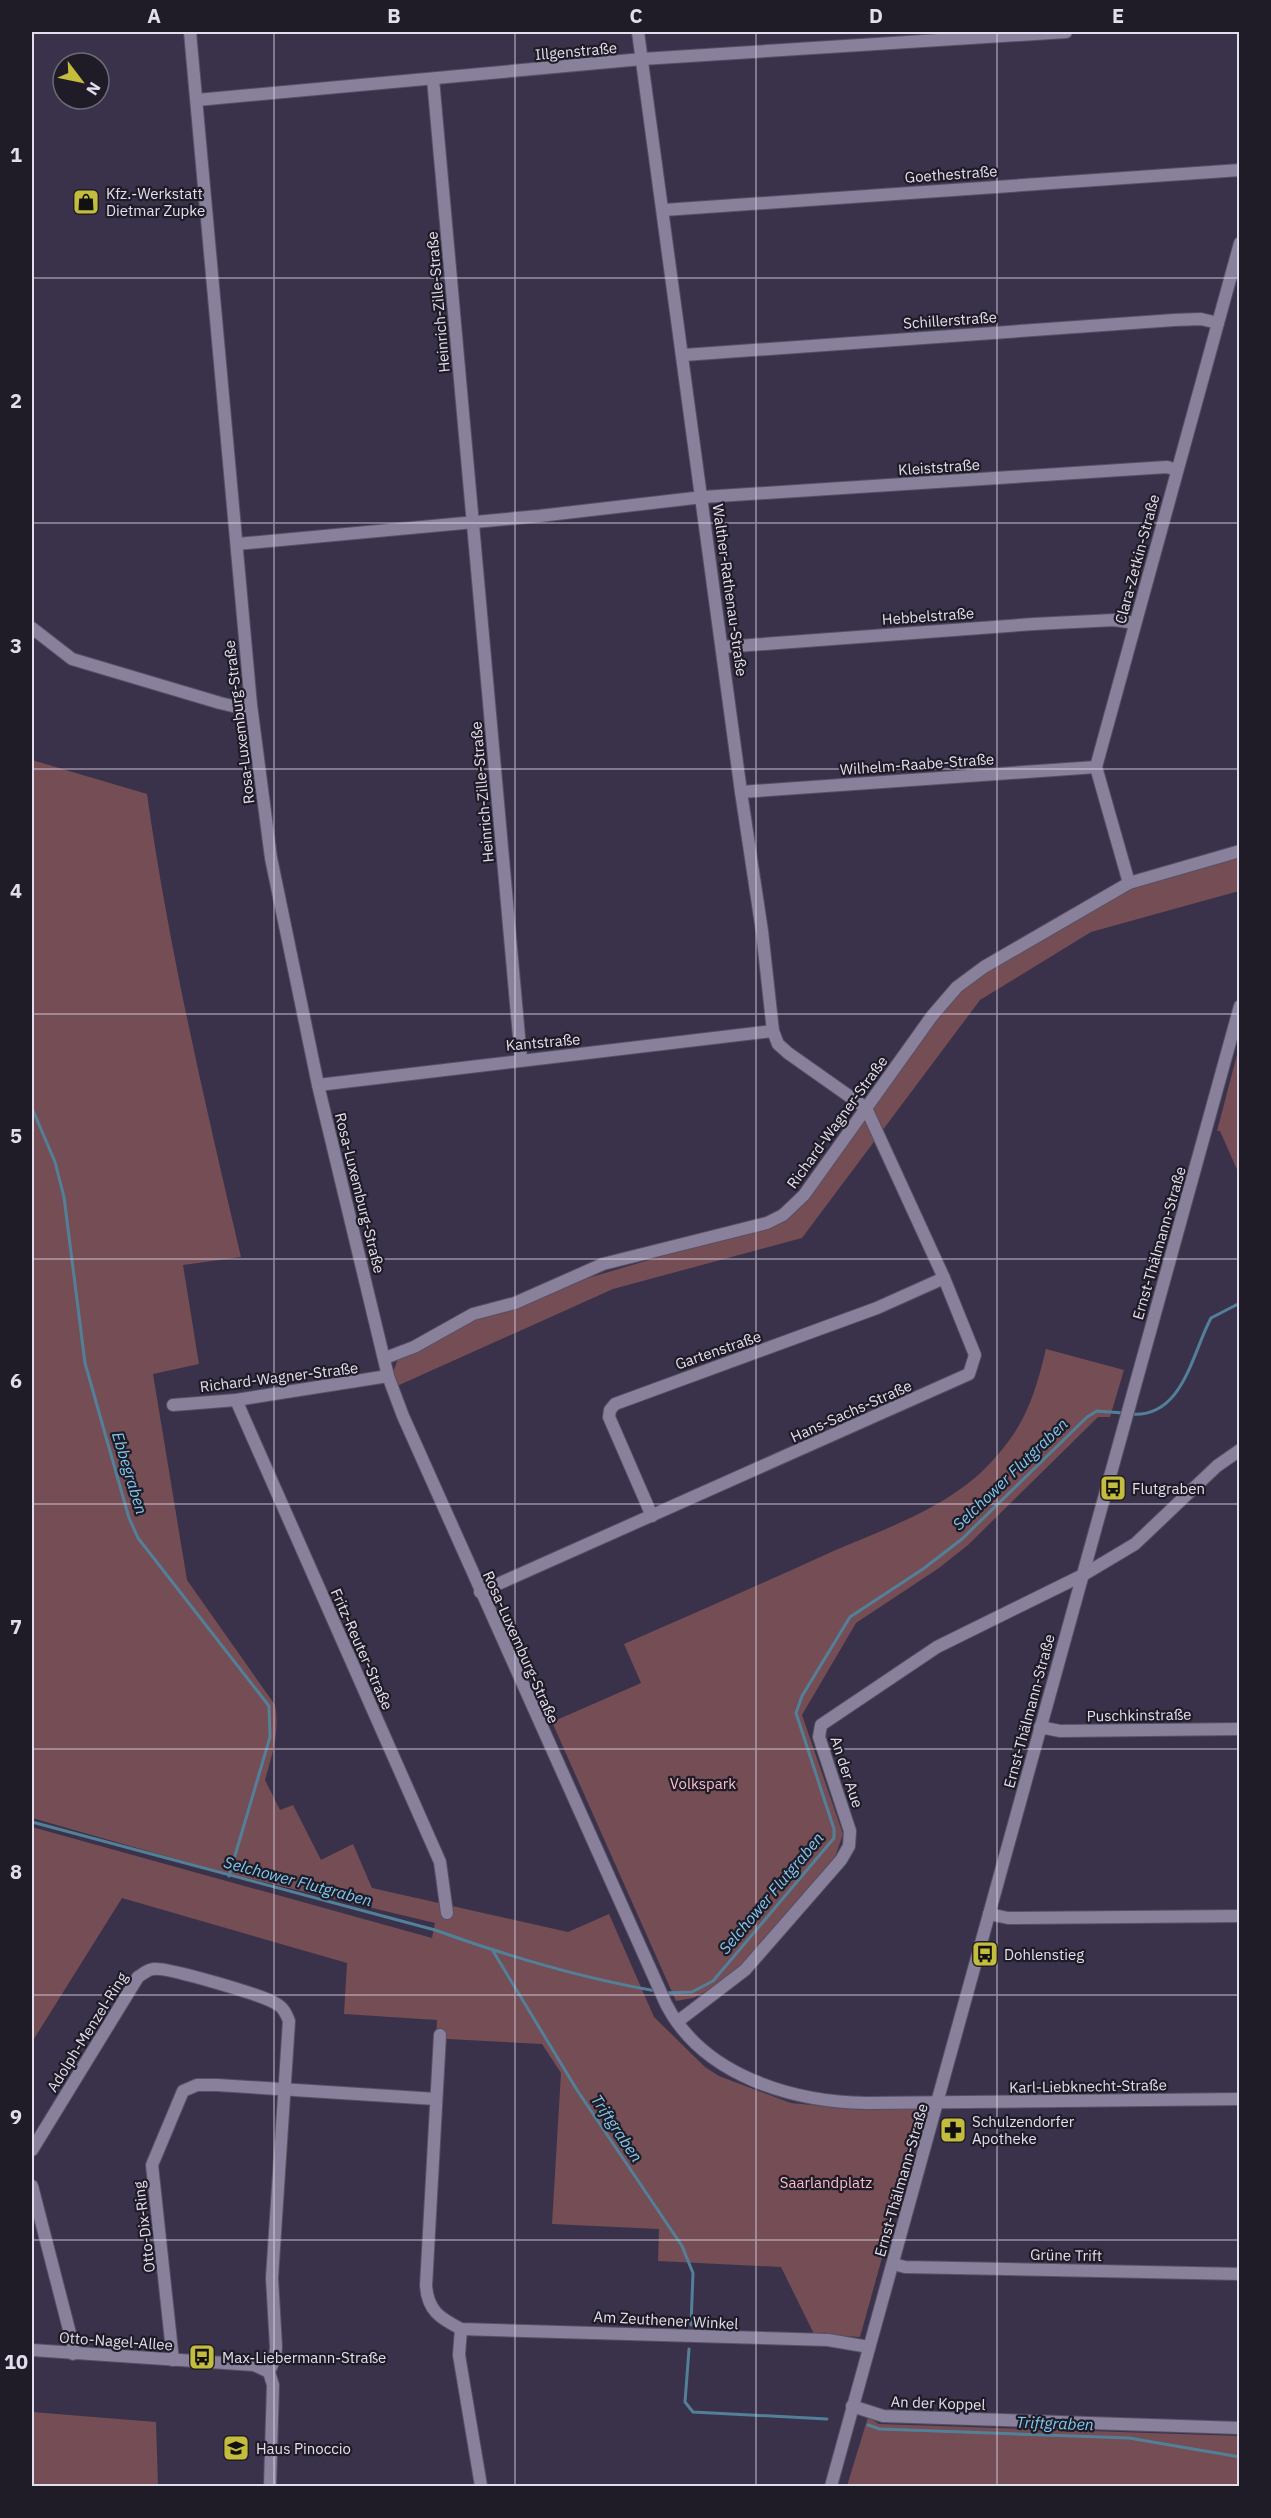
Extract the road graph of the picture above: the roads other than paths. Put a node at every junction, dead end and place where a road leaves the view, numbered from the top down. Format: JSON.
{"nodes":[{"id":1,"x":190,"y":32,"type":"edge"},
{"id":2,"x":638,"y":32,"type":"edge"},
{"id":3,"x":1066,"y":32,"type":"edge"},
{"id":4,"x":642,"y":59,"type":"junction"},
{"id":5,"x":433,"y":79,"type":"junction"},
{"id":6,"x":197,"y":100,"type":"junction"},
{"id":7,"x":1239,"y":170,"type":"edge"},
{"id":8,"x":664,"y":210,"type":"junction"},
{"id":9,"x":1239,"y":243,"type":"edge"},
{"id":10,"x":1218,"y":323,"type":"junction"},
{"id":11,"x":684,"y":355,"type":"junction"},
{"id":12,"x":1177,"y":470,"type":"junction"},
{"id":13,"x":703,"y":497,"type":"junction"},
{"id":14,"x":473,"y":522,"type":"junction"},
{"id":15,"x":237,"y":544,"type":"junction"},
{"id":16,"x":1135,"y":623,"type":"junction"},
{"id":17,"x":32,"y":628,"type":"edge"},
{"id":18,"x":723,"y":646,"type":"junction"},
{"id":19,"x":250,"y":705,"type":"junction"},
{"id":20,"x":1096,"y":767,"type":"junction"},
{"id":21,"x":741,"y":792,"type":"junction"},
{"id":22,"x":1239,"y":851,"type":"edge"},
{"id":23,"x":1129,"y":883,"type":"junction"},
{"id":24,"x":1239,"y":1006,"type":"edge"},
{"id":25,"x":772,"y":1032,"type":"junction"},
{"id":26,"x":521,"y":1059,"type":"junction"},
{"id":27,"x":318,"y":1085,"type":"junction"},
{"id":28,"x":866,"y":1108,"type":"junction"},
{"id":29,"x":944,"y":1278,"type":"junction"},
{"id":30,"x":385,"y":1358,"type":"junction"},
{"id":31,"x":388,"y":1376,"type":"junction"},
{"id":32,"x":236,"y":1400,"type":"junction"},
{"id":33,"x":173,"y":1405,"type":"dead end"},
{"id":34,"x":1239,"y":1450,"type":"edge"},
{"id":35,"x":652,"y":1516,"type":"junction"},
{"id":36,"x":1083,"y":1575,"type":"junction"},
{"id":37,"x":480,"y":1592,"type":"junction"},
{"id":38,"x":1040,"y":1727,"type":"junction"},
{"id":39,"x":1239,"y":1729,"type":"edge"},
{"id":40,"x":447,"y":1913,"type":"dead end"},
{"id":41,"x":989,"y":1914,"type":"junction"},
{"id":42,"x":1239,"y":1916,"type":"edge"},
{"id":43,"x":677,"y":2022,"type":"junction"},
{"id":44,"x":440,"y":2035,"type":"dead end"},
{"id":45,"x":284,"y":2089,"type":"junction"},
{"id":46,"x":436,"y":2099,"type":"junction"},
{"id":47,"x":1239,"y":2099,"type":"edge"},
{"id":48,"x":938,"y":2103,"type":"junction"},
{"id":49,"x":32,"y":2150,"type":"edge"},
{"id":50,"x":32,"y":2186,"type":"edge"},
{"id":51,"x":893,"y":2264,"type":"junction"},
{"id":52,"x":1239,"y":2274,"type":"edge"},
{"id":53,"x":461,"y":2329,"type":"junction"},
{"id":54,"x":869,"y":2347,"type":"junction"},
{"id":55,"x":32,"y":2350,"type":"edge"},
{"id":56,"x":73,"y":2354,"type":"junction"},
{"id":57,"x":173,"y":2360,"type":"junction"},
{"id":58,"x":269,"y":2372,"type":"junction"},
{"id":59,"x":852,"y":2406,"type":"junction"},
{"id":60,"x":1239,"y":2428,"type":"edge"},
{"id":61,"x":270,"y":2487,"type":"edge"},
{"id":62,"x":480,"y":2487,"type":"edge"},
{"id":63,"x":831,"y":2487,"type":"edge"}],
"edges":[{"from":1,"to":6,"type":"street","name":"Rosa-Luxemburg-Straße"},
{"from":2,"to":4,"type":"street","name":"Walther-Rathenau-Straße"},
{"from":3,"to":4,"type":"street","name":"Illgenstraße"},
{"from":4,"to":5,"type":"street","name":"Illgenstraße"},
{"from":4,"to":8,"type":"street","name":"Walther-Rathenau-Straße"},
{"from":5,"to":6,"type":"street","name":"Illgenstraße"},
{"from":5,"to":14,"type":"street","name":"Heinrich-Zille-Straße"},
{"from":6,"to":15,"type":"street","name":"Rosa-Luxemburg-Straße"},
{"from":7,"to":8,"type":"street","name":"Goethestraße"},
{"from":8,"to":11,"type":"street","name":"Walther-Rathenau-Straße"},
{"from":9,"to":10,"type":"street","name":"Clara-Zetkin-Straße"},
{"from":10,"to":11,"type":"street","name":"Schillerstraße"},
{"from":10,"to":12,"type":"street","name":"Clara-Zetkin-Straße"},
{"from":11,"to":13,"type":"street","name":"Walther-Rathenau-Straße"},
{"from":12,"to":13,"type":"street","name":"Kleiststraße"},
{"from":12,"to":16,"type":"street","name":"Clara-Zetkin-Straße"},
{"from":13,"to":14,"type":"street"},
{"from":13,"to":18,"type":"street","name":"Walther-Rathenau-Straße"},
{"from":14,"to":15,"type":"street"},
{"from":14,"to":26,"type":"street","name":"Heinrich-Zille-Straße"},
{"from":15,"to":19,"type":"street","name":"Rosa-Luxemburg-Straße"},
{"from":16,"to":18,"type":"street","name":"Hebbelstraße"},
{"from":16,"to":20,"type":"street","name":"Clara-Zetkin-Straße"},
{"from":17,"to":19,"type":"street"},
{"from":18,"to":21,"type":"street","name":"Walther-Rathenau-Straße"},
{"from":19,"to":27,"type":"street","name":"Rosa-Luxemburg-Straße"},
{"from":20,"to":21,"type":"street","name":"Wilhelm-Raabe-Straße"},
{"from":20,"to":23,"type":"street"},
{"from":21,"to":25,"type":"street","name":"Walther-Rathenau-Straße"},
{"from":22,"to":23,"type":"street","name":"Richard-Wagner-Straße"},
{"from":23,"to":28,"type":"street","name":"Richard-Wagner-Straße"},
{"from":24,"to":36,"type":"street","name":"Ernst-Thälmann-Straße"},
{"from":25,"to":26,"type":"street","name":"Kantstraße"},
{"from":25,"to":28,"type":"street"},
{"from":26,"to":27,"type":"street","name":"Kantstraße"},
{"from":27,"to":30,"type":"street","name":"Rosa-Luxemburg-Straße"},
{"from":28,"to":29,"type":"street","name":"Hans-Sachs-Straße"},
{"from":28,"to":30,"type":"street","name":"Richard-Wagner-Straße"},
{"from":29,"to":35,"type":"street","name":"Hans-Sachs-Straße"},
{"from":29,"to":35,"type":"street","name":"Gartenstraße"},
{"from":30,"to":31,"type":"street","name":"Rosa-Luxemburg-Straße"},
{"from":31,"to":32,"type":"street","name":"Richard-Wagner-Straße"},
{"from":31,"to":37,"type":"street","name":"Rosa-Luxemburg-Straße"},
{"from":32,"to":33,"type":"street","name":"Richard-Wagner-Straße"},
{"from":32,"to":40,"type":"street","name":"Fritz-Reuter-Straße"},
{"from":34,"to":36,"type":"street","name":"An der Aue"},
{"from":35,"to":37,"type":"street","name":"Hans-Sachs-Straße"},
{"from":36,"to":38,"type":"street","name":"Ernst-Thälmann-Straße"},
{"from":36,"to":43,"type":"street","name":"An der Aue"},
{"from":37,"to":43,"type":"street","name":"Rosa-Luxemburg-Straße"},
{"from":38,"to":39,"type":"street","name":"Puschkinstraße"},
{"from":38,"to":41,"type":"street","name":"Ernst-Thälmann-Straße"},
{"from":41,"to":42,"type":"street"},
{"from":41,"to":48,"type":"street","name":"Ernst-Thälmann-Straße"},
{"from":43,"to":48,"type":"street","name":"Rosa-Luxemburg-Straße"},
{"from":44,"to":46,"type":"street"},
{"from":45,"to":46,"type":"street"},
{"from":45,"to":49,"type":"street","name":"Adolph-Menzel-Ring"},
{"from":45,"to":57,"type":"street","name":"Otto-Dix-Ring"},
{"from":45,"to":58,"type":"street"},
{"from":46,"to":53,"type":"street"},
{"from":47,"to":48,"type":"street","name":"Karl-Liebknecht-Straße"},
{"from":48,"to":51,"type":"street","name":"Ernst-Thälmann-Straße"},
{"from":50,"to":56,"type":"street"},
{"from":51,"to":52,"type":"street","name":"Grüne Trift"},
{"from":51,"to":54,"type":"street","name":"Ernst-Thälmann-Straße"},
{"from":53,"to":54,"type":"street","name":"Am Zeuthener Winkel"},
{"from":53,"to":62,"type":"street"},
{"from":54,"to":59,"type":"street","name":"Ernst-Thälmann-Straße"},
{"from":55,"to":56,"type":"street","name":"Otto-Nagel-Allee"},
{"from":56,"to":57,"type":"street","name":"Otto-Nagel-Allee"},
{"from":57,"to":58,"type":"street","name":"Otto-Nagel-Allee"},
{"from":58,"to":61,"type":"street"},
{"from":59,"to":60,"type":"street","name":"An der Koppel"},
{"from":59,"to":63,"type":"street","name":"Ernst-Thälmann-Straße"}]}
